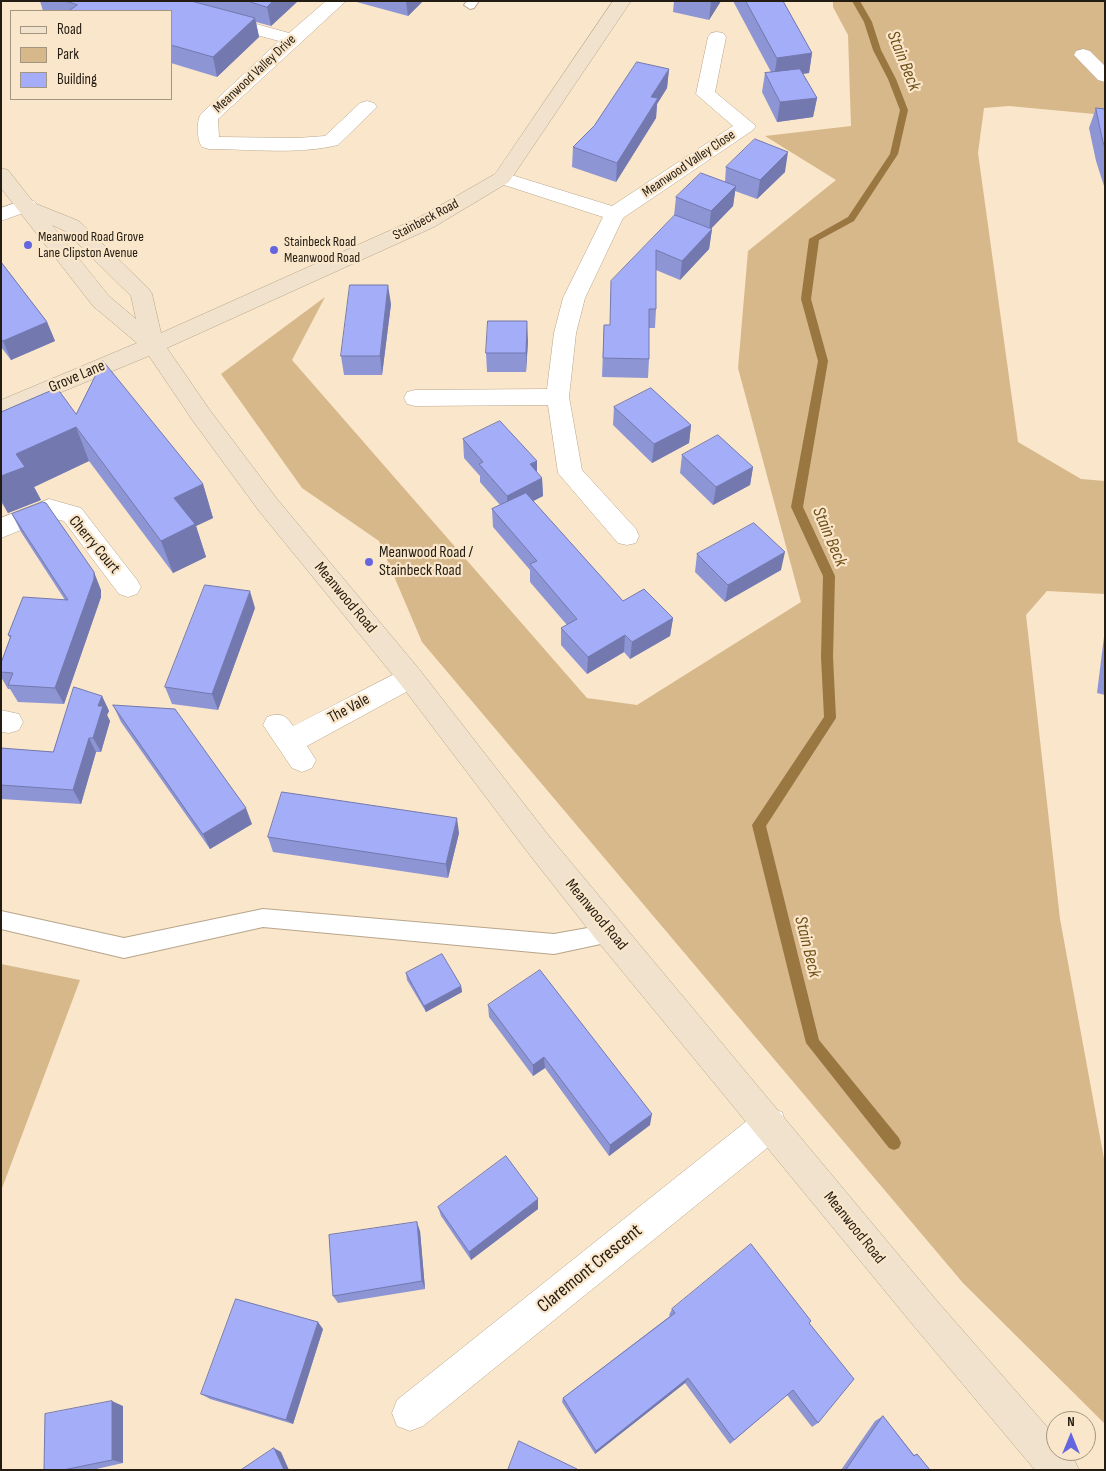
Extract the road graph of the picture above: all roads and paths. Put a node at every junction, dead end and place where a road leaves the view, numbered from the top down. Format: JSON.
{"nodes":[{"id":1,"x":162,"y":1,"type":"edge"},
{"id":2,"x":337,"y":1,"type":"edge"},
{"id":3,"x":622,"y":1,"type":"edge"},
{"id":4,"x":717,"y":37,"type":"dead end"},
{"id":5,"x":292,"y":39,"type":"junction"},
{"id":6,"x":1083,"y":55,"type":"dead end"},
{"id":7,"x":1105,"y":76,"type":"edge"},
{"id":8,"x":367,"y":107,"type":"dead end"},
{"id":9,"x":1,"y":174,"type":"edge"},
{"id":10,"x":502,"y":178,"type":"junction"},
{"id":11,"x":28,"y":206,"type":"junction"},
{"id":12,"x":615,"y":214,"type":"junction"},
{"id":13,"x":1,"y":215,"type":"edge"},
{"id":14,"x":153,"y":345,"type":"junction"},
{"id":15,"x":558,"y":397,"type":"junction"},
{"id":16,"x":415,"y":398,"type":"dead end"},
{"id":17,"x":1,"y":409,"type":"edge"},
{"id":18,"x":1,"y":529,"type":"edge"},
{"id":19,"x":627,"y":536,"type":"dead end"},
{"id":20,"x":128,"y":587,"type":"dead end"},
{"id":21,"x":410,"y":677,"type":"junction"},
{"id":22,"x":289,"y":742,"type":"dead end"},
{"id":23,"x":1,"y":920,"type":"edge"},
{"id":24,"x":610,"y":933,"type":"junction"},
{"id":25,"x":770,"y":1124,"type":"junction"},
{"id":26,"x":410,"y":1413,"type":"dead end"},
{"id":27,"x":1060,"y":1470,"type":"edge"}],
"edges":[{"from":1,"to":5,"type":"street"},
{"from":2,"to":5,"type":"street","name":"Meanwood Valley Drive"},
{"from":3,"to":10,"type":"street","name":"Stainbeck Road"},
{"from":4,"to":12,"type":"street","name":"Meanwood Valley Close"},
{"from":5,"to":8,"type":"street","name":"Meanwood Valley Drive"},
{"from":6,"to":7,"type":"street"},
{"from":9,"to":11,"type":"street","name":"Meanwood Road"},
{"from":10,"to":12,"type":"street"},
{"from":10,"to":14,"type":"street","name":"Stainbeck Road"},
{"from":11,"to":13,"type":"street"},
{"from":11,"to":14,"type":"street","name":"Meanwood Road"},
{"from":11,"to":14,"type":"street","name":"Meanwood Road"},
{"from":12,"to":15,"type":"street"},
{"from":14,"to":17,"type":"street","name":"Grove Lane"},
{"from":14,"to":21,"type":"street","name":"Meanwood Road"},
{"from":15,"to":16,"type":"street"},
{"from":15,"to":19,"type":"street"},
{"from":18,"to":20,"type":"street","name":"Cherry Court"},
{"from":21,"to":22,"type":"street","name":"The Vale"},
{"from":21,"to":24,"type":"street","name":"Meanwood Road"},
{"from":23,"to":24,"type":"lane"},
{"from":24,"to":25,"type":"street","name":"Meanwood Road"},
{"from":25,"to":26,"type":"street","name":"Claremont Crescent"},
{"from":25,"to":27,"type":"street","name":"Meanwood Road"}]}
